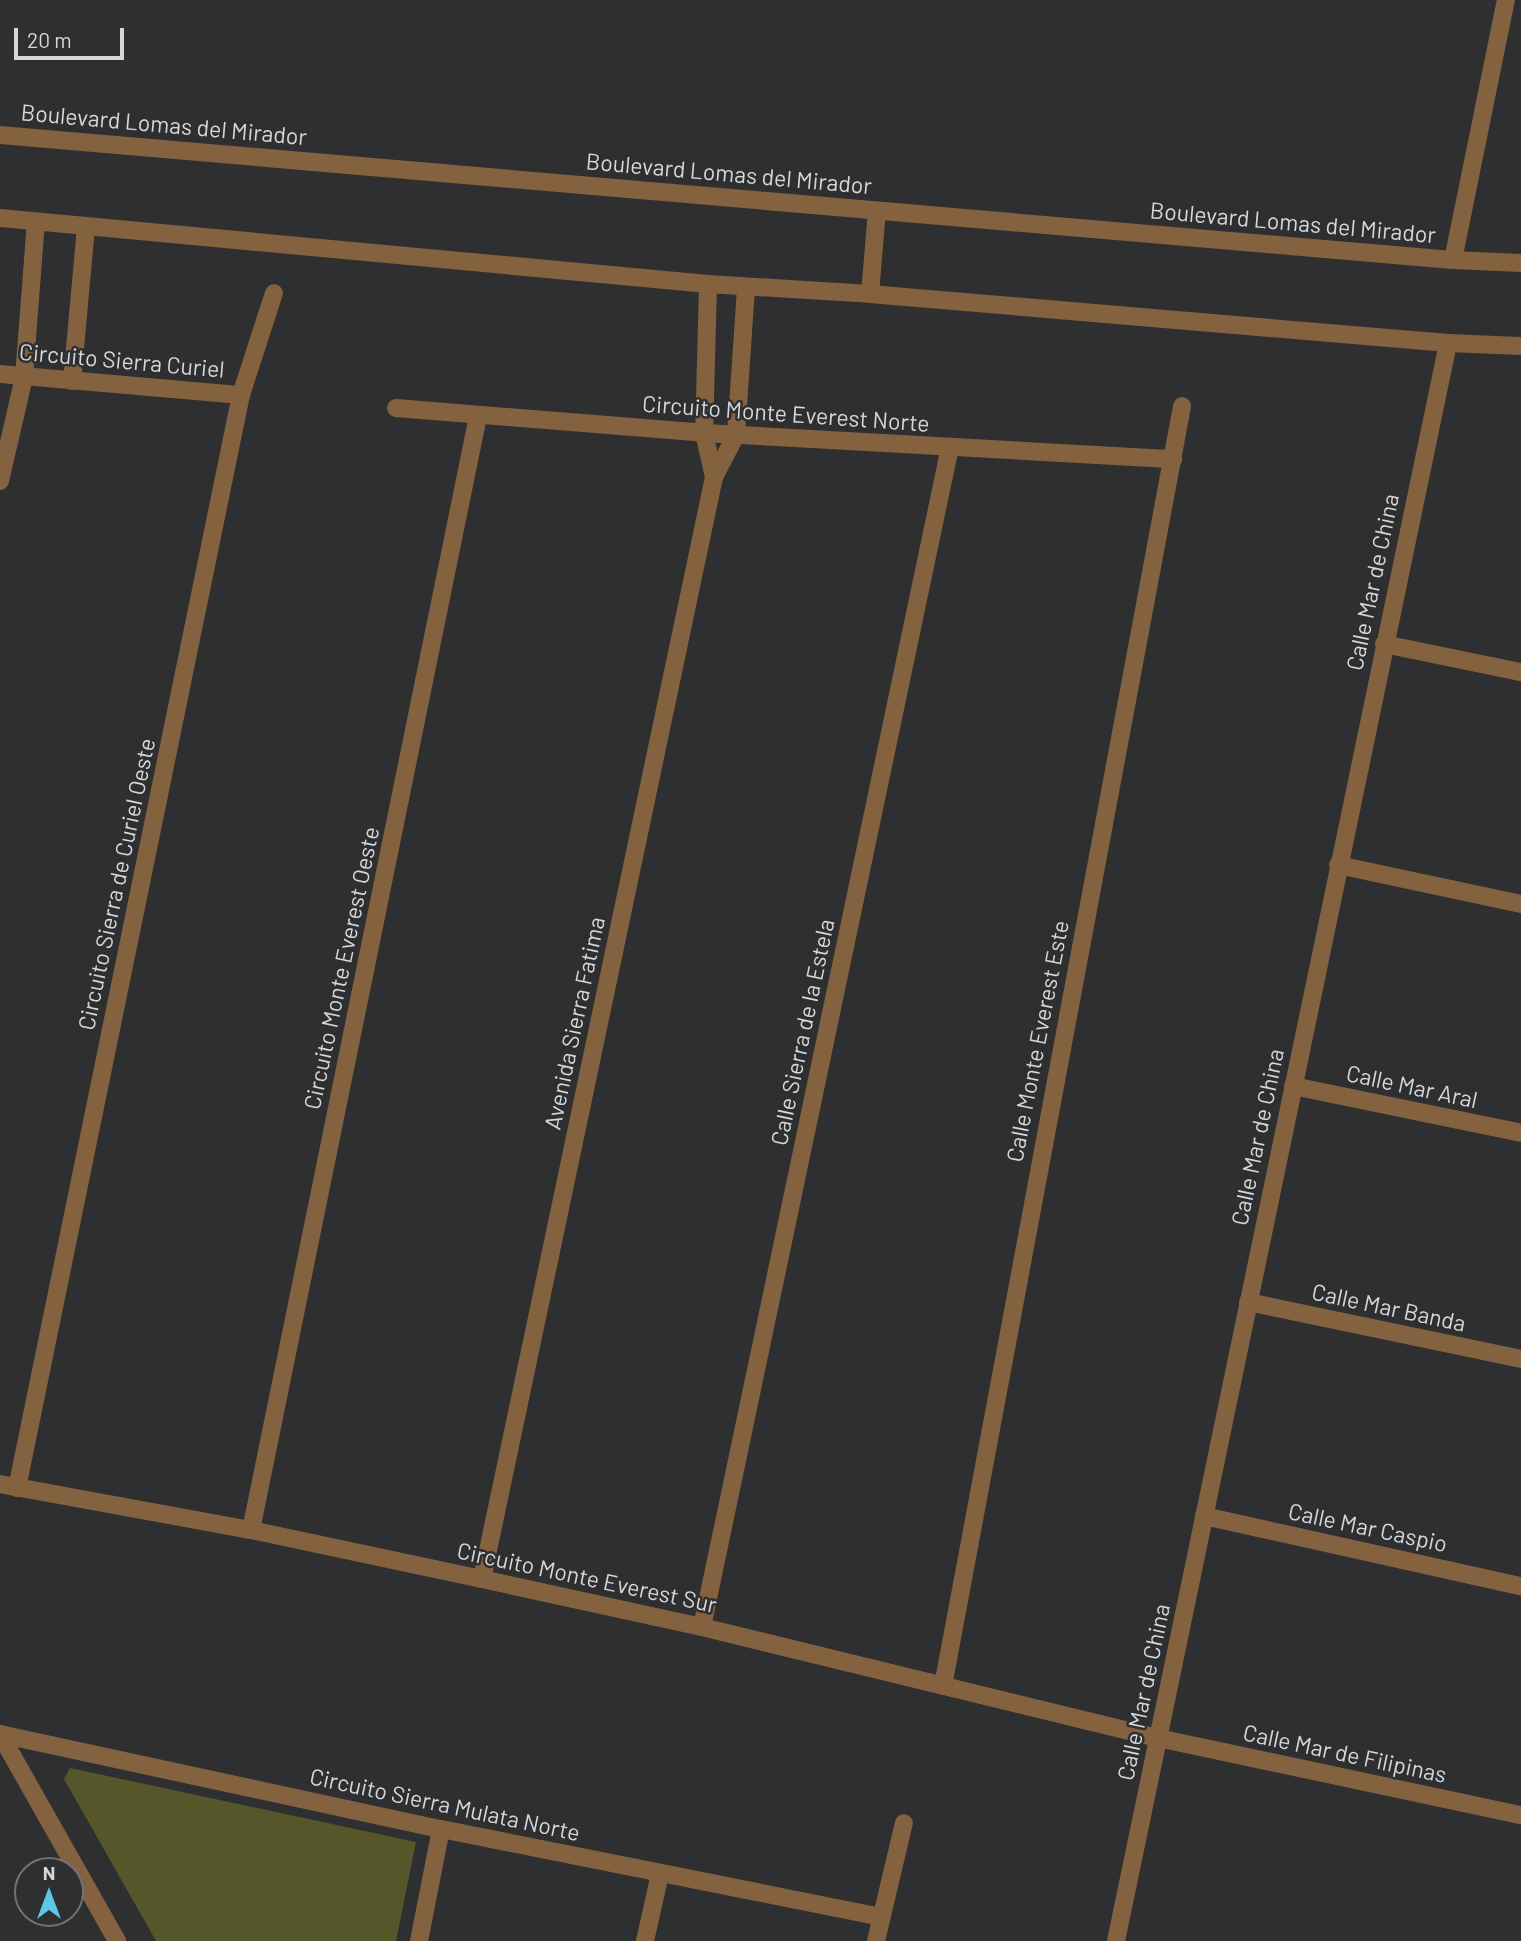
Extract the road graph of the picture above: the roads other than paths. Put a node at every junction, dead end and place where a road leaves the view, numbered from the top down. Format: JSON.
{"nodes":[{"id":1,"x":1506,"y":0,"type":"edge"},
{"id":2,"x":0,"y":135,"type":"edge"},
{"id":3,"x":877,"y":211,"type":"junction"},
{"id":4,"x":0,"y":218,"type":"edge"},
{"id":5,"x":36,"y":222,"type":"junction"},
{"id":6,"x":86,"y":228,"type":"junction"},
{"id":7,"x":1453,"y":260,"type":"junction"},
{"id":8,"x":1521,"y":263,"type":"edge"},
{"id":9,"x":708,"y":284,"type":"junction"},
{"id":10,"x":746,"y":287,"type":"junction"},
{"id":11,"x":274,"y":293,"type":"dead end"},
{"id":12,"x":870,"y":294,"type":"junction"},
{"id":13,"x":1448,"y":343,"type":"junction"},
{"id":14,"x":1521,"y":346,"type":"edge"},
{"id":15,"x":0,"y":374,"type":"edge"},
{"id":16,"x":24,"y":377,"type":"junction"},
{"id":17,"x":72,"y":381,"type":"junction"},
{"id":18,"x":241,"y":395,"type":"junction"},
{"id":19,"x":1182,"y":406,"type":"dead end"},
{"id":20,"x":396,"y":408,"type":"dead end"},
{"id":21,"x":478,"y":416,"type":"junction"},
{"id":22,"x":704,"y":433,"type":"junction"},
{"id":23,"x":736,"y":435,"type":"junction"},
{"id":24,"x":950,"y":447,"type":"junction"},
{"id":25,"x":1173,"y":459,"type":"junction"},
{"id":26,"x":714,"y":477,"type":"junction"},
{"id":27,"x":0,"y":481,"type":"edge"},
{"id":28,"x":1384,"y":643,"type":"junction"},
{"id":29,"x":1521,"y":672,"type":"edge"},
{"id":30,"x":1339,"y":865,"type":"junction"},
{"id":31,"x":1521,"y":904,"type":"edge"},
{"id":32,"x":1293,"y":1086,"type":"junction"},
{"id":33,"x":1521,"y":1133,"type":"edge"},
{"id":34,"x":1248,"y":1303,"type":"junction"},
{"id":35,"x":1521,"y":1359,"type":"edge"},
{"id":36,"x":9,"y":1486,"type":"edge"},
{"id":37,"x":1204,"y":1516,"type":"junction"},
{"id":38,"x":251,"y":1530,"type":"junction"},
{"id":39,"x":482,"y":1579,"type":"junction"},
{"id":40,"x":1521,"y":1586,"type":"edge"},
{"id":41,"x":702,"y":1627,"type":"junction"},
{"id":42,"x":943,"y":1686,"type":"junction"},
{"id":43,"x":0,"y":1734,"type":"edge"},
{"id":44,"x":1158,"y":1738,"type":"junction"},
{"id":45,"x":1521,"y":1815,"type":"edge"},
{"id":46,"x":904,"y":1824,"type":"dead end"},
{"id":47,"x":441,"y":1829,"type":"junction"},
{"id":48,"x":660,"y":1874,"type":"junction"},
{"id":49,"x":881,"y":1917,"type":"junction"},
{"id":50,"x":117,"y":1941,"type":"edge"},
{"id":51,"x":419,"y":1941,"type":"edge"},
{"id":52,"x":645,"y":1941,"type":"edge"},
{"id":53,"x":876,"y":1941,"type":"edge"},
{"id":54,"x":1116,"y":1941,"type":"edge"}],
"edges":[{"from":1,"to":7,"type":"street"},
{"from":2,"to":3,"type":"street","name":"Boulevard Lomas del Mirador"},
{"from":3,"to":7,"type":"street","name":"Boulevard Lomas del Mirador"},
{"from":3,"to":12,"type":"street"},
{"from":4,"to":5,"type":"street"},
{"from":5,"to":6,"type":"street"},
{"from":5,"to":16,"type":"street"},
{"from":6,"to":9,"type":"street"},
{"from":6,"to":17,"type":"street"},
{"from":7,"to":8,"type":"street","name":"Boulevard Lomas del Mirador"},
{"from":9,"to":10,"type":"street"},
{"from":9,"to":22,"type":"street","name":"Avenida Sierra Fatima"},
{"from":10,"to":12,"type":"street"},
{"from":10,"to":23,"type":"street"},
{"from":11,"to":18,"type":"street","name":"Circuito Sierra de Curiel Oeste"},
{"from":12,"to":13,"type":"street"},
{"from":13,"to":14,"type":"street"},
{"from":13,"to":28,"type":"street","name":"Calle Mar de China"},
{"from":15,"to":16,"type":"street","name":"Circuito Sierra Curiel"},
{"from":16,"to":17,"type":"street","name":"Circuito Sierra Curiel"},
{"from":16,"to":27,"type":"street"},
{"from":17,"to":18,"type":"street","name":"Circuito Sierra Curiel"},
{"from":18,"to":36,"type":"street","name":"Circuito Sierra de Curiel Oeste"},
{"from":19,"to":25,"type":"street","name":"Calle Monte Everest Este"},
{"from":20,"to":21,"type":"street","name":"Circuito Monte Everest Norte"},
{"from":21,"to":22,"type":"street","name":"Circuito Monte Everest Norte"},
{"from":21,"to":38,"type":"street","name":"Circuito Monte Everest Oeste"},
{"from":22,"to":23,"type":"street","name":"Circuito Monte Everest Norte"},
{"from":22,"to":26,"type":"street","name":"Avenida Sierra Fatima"},
{"from":23,"to":24,"type":"street","name":"Circuito Monte Everest Norte"},
{"from":23,"to":26,"type":"street","name":"Avenida Sierra Fatima"},
{"from":24,"to":25,"type":"street","name":"Circuito Monte Everest Norte"},
{"from":24,"to":41,"type":"street","name":"Calle Sierra de la Estela"},
{"from":25,"to":42,"type":"street","name":"Calle Monte Everest Este"},
{"from":26,"to":39,"type":"street","name":"Avenida Sierra Fatima"},
{"from":28,"to":29,"type":"street"},
{"from":28,"to":30,"type":"street","name":"Calle Mar de China"},
{"from":30,"to":31,"type":"street"},
{"from":30,"to":32,"type":"street","name":"Calle Mar de China"},
{"from":32,"to":33,"type":"street","name":"Calle Mar Aral"},
{"from":32,"to":34,"type":"street","name":"Calle Mar de China"},
{"from":34,"to":35,"type":"street","name":"Calle Mar Banda"},
{"from":34,"to":37,"type":"street","name":"Calle Mar de China"},
{"from":36,"to":38,"type":"street","name":"Circuito Monte Everest Sur"},
{"from":37,"to":40,"type":"street","name":"Calle Mar Caspio"},
{"from":37,"to":44,"type":"street","name":"Calle Mar de China"},
{"from":38,"to":39,"type":"street","name":"Circuito Monte Everest Sur"},
{"from":39,"to":41,"type":"street","name":"Circuito Monte Everest Sur"},
{"from":41,"to":42,"type":"street","name":"Circuito Monte Everest Sur"},
{"from":42,"to":44,"type":"street","name":"Circuito Monte Everest Sur"},
{"from":43,"to":47,"type":"street","name":"Circuito Sierra Mulata Norte"},
{"from":43,"to":50,"type":"street"},
{"from":44,"to":45,"type":"street","name":"Calle Mar de Filipinas"},
{"from":44,"to":54,"type":"street","name":"Calle Mar de China"},
{"from":46,"to":49,"type":"street"},
{"from":47,"to":48,"type":"street","name":"Circuito Sierra Mulata Norte"},
{"from":47,"to":51,"type":"street"},
{"from":48,"to":49,"type":"street","name":"Circuito Sierra Mulata Norte"},
{"from":48,"to":52,"type":"street"},
{"from":49,"to":53,"type":"street"}]}
